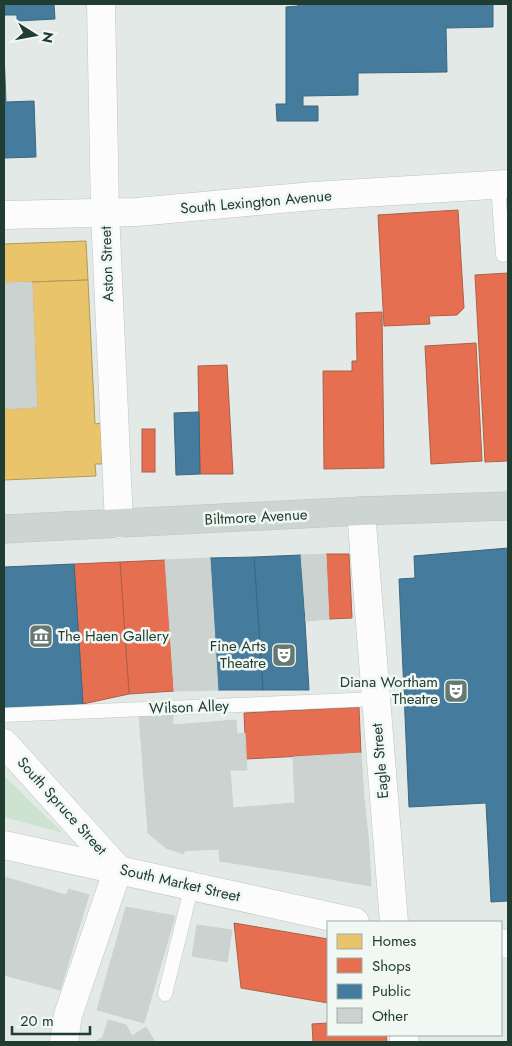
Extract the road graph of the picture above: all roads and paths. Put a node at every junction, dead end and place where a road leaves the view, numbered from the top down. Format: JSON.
{"nodes":[{"id":1,"x":101,"y":4,"type":"edge"},
{"id":2,"x":503,"y":185,"type":"edge"},
{"id":3,"x":105,"y":212,"type":"junction"},
{"id":4,"x":4,"y":215,"type":"edge"},
{"id":5,"x":503,"y":256,"type":"dead end"},
{"id":6,"x":508,"y":506,"type":"edge"},
{"id":7,"x":361,"y":511,"type":"junction"},
{"id":8,"x":119,"y":524,"type":"junction"},
{"id":9,"x":4,"y":530,"type":"edge"},
{"id":10,"x":375,"y":699,"type":"junction"},
{"id":11,"x":4,"y":714,"type":"edge"},
{"id":12,"x":4,"y":743,"type":"edge"},
{"id":13,"x":4,"y":845,"type":"edge"},
{"id":14,"x":118,"y":869,"type":"junction"},
{"id":15,"x":192,"y":886,"type":"junction"},
{"id":16,"x":350,"y":921,"type":"edge"},
{"id":17,"x":394,"y":921,"type":"edge"},
{"id":18,"x":164,"y":994,"type":"dead end"},
{"id":19,"x":64,"y":1042,"type":"edge"}],
"edges":[{"from":1,"to":3,"type":"street","name":"Aston Street"},
{"from":2,"to":3,"type":"street","name":"South Lexington Avenue"},
{"from":2,"to":5,"type":"lane"},
{"from":3,"to":4,"type":"street","name":"South Lexington Avenue"},
{"from":3,"to":8,"type":"street","name":"Aston Street"},
{"from":6,"to":7,"type":"main road","name":"Biltmore Avenue"},
{"from":7,"to":8,"type":"main road","name":"Biltmore Avenue"},
{"from":7,"to":10,"type":"street","name":"Eagle Street"},
{"from":8,"to":9,"type":"main road","name":"Biltmore Avenue"},
{"from":10,"to":11,"type":"lane","name":"Wilson Alley"},
{"from":10,"to":17,"type":"street","name":"Eagle Street"},
{"from":12,"to":14,"type":"street","name":"South Spruce Street"},
{"from":13,"to":14,"type":"street","name":"South Market Street"},
{"from":14,"to":15,"type":"street","name":"South Market Street"},
{"from":14,"to":19,"type":"street","name":"South Spruce Street"},
{"from":15,"to":16,"type":"street","name":"South Market Street"},
{"from":15,"to":18,"type":"lane"}]}
